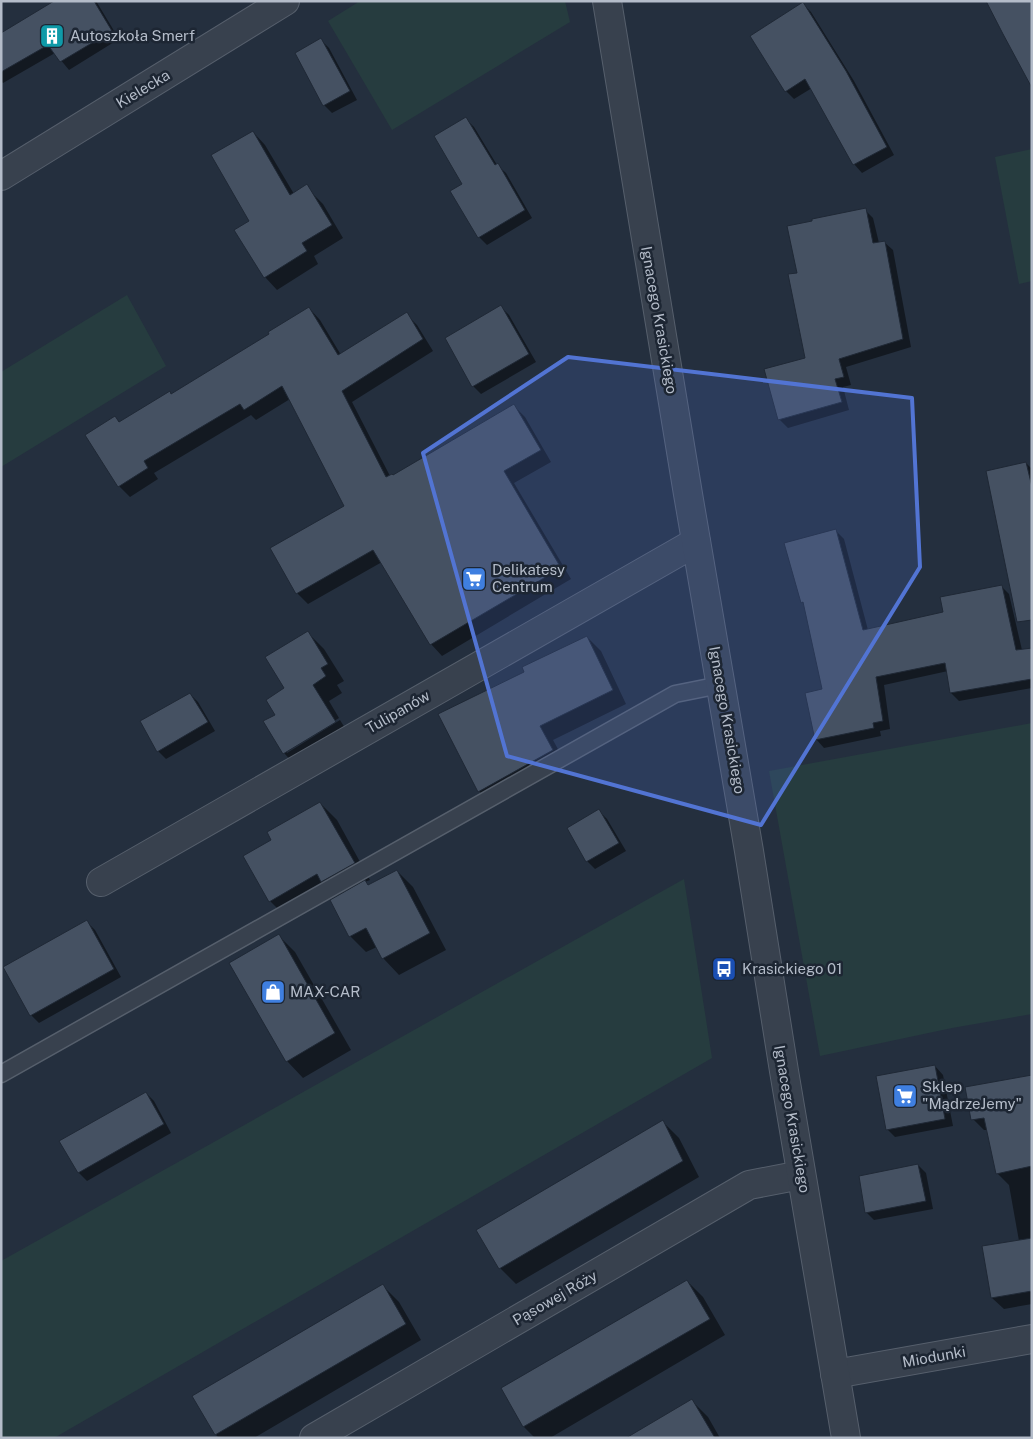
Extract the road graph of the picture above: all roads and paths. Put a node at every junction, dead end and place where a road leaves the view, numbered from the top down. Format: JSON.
{"nodes":[{"id":1,"x":285,"y":1,"type":"edge"},
{"id":2,"x":607,"y":1,"type":"edge"},
{"id":3,"x":1,"y":176,"type":"edge"},
{"id":4,"x":696,"y":542,"type":"junction"},
{"id":5,"x":720,"y":685,"type":"junction"},
{"id":6,"x":101,"y":882,"type":"dead end"},
{"id":7,"x":1,"y":1074,"type":"edge"},
{"id":8,"x":801,"y":1174,"type":"junction"},
{"id":9,"x":1032,"y":1339,"type":"edge"},
{"id":10,"x":836,"y":1374,"type":"junction"},
{"id":11,"x":314,"y":1438,"type":"edge"},
{"id":12,"x":846,"y":1438,"type":"edge"}],
"edges":[{"from":1,"to":3,"type":"street","name":"Kielecka"},
{"from":2,"to":4,"type":"street","name":"Ignacego Krasickiego"},
{"from":4,"to":5,"type":"street","name":"Ignacego Krasickiego"},
{"from":4,"to":6,"type":"street","name":"Tulipanów"},
{"from":5,"to":7,"type":"lane"},
{"from":5,"to":8,"type":"street","name":"Ignacego Krasickiego"},
{"from":8,"to":10,"type":"street","name":"Ignacego Krasickiego"},
{"from":8,"to":11,"type":"street","name":"Pąsowej Róży"},
{"from":9,"to":10,"type":"street","name":"Miodunki"},
{"from":10,"to":12,"type":"street","name":"Ignacego Krasickiego"}]}
